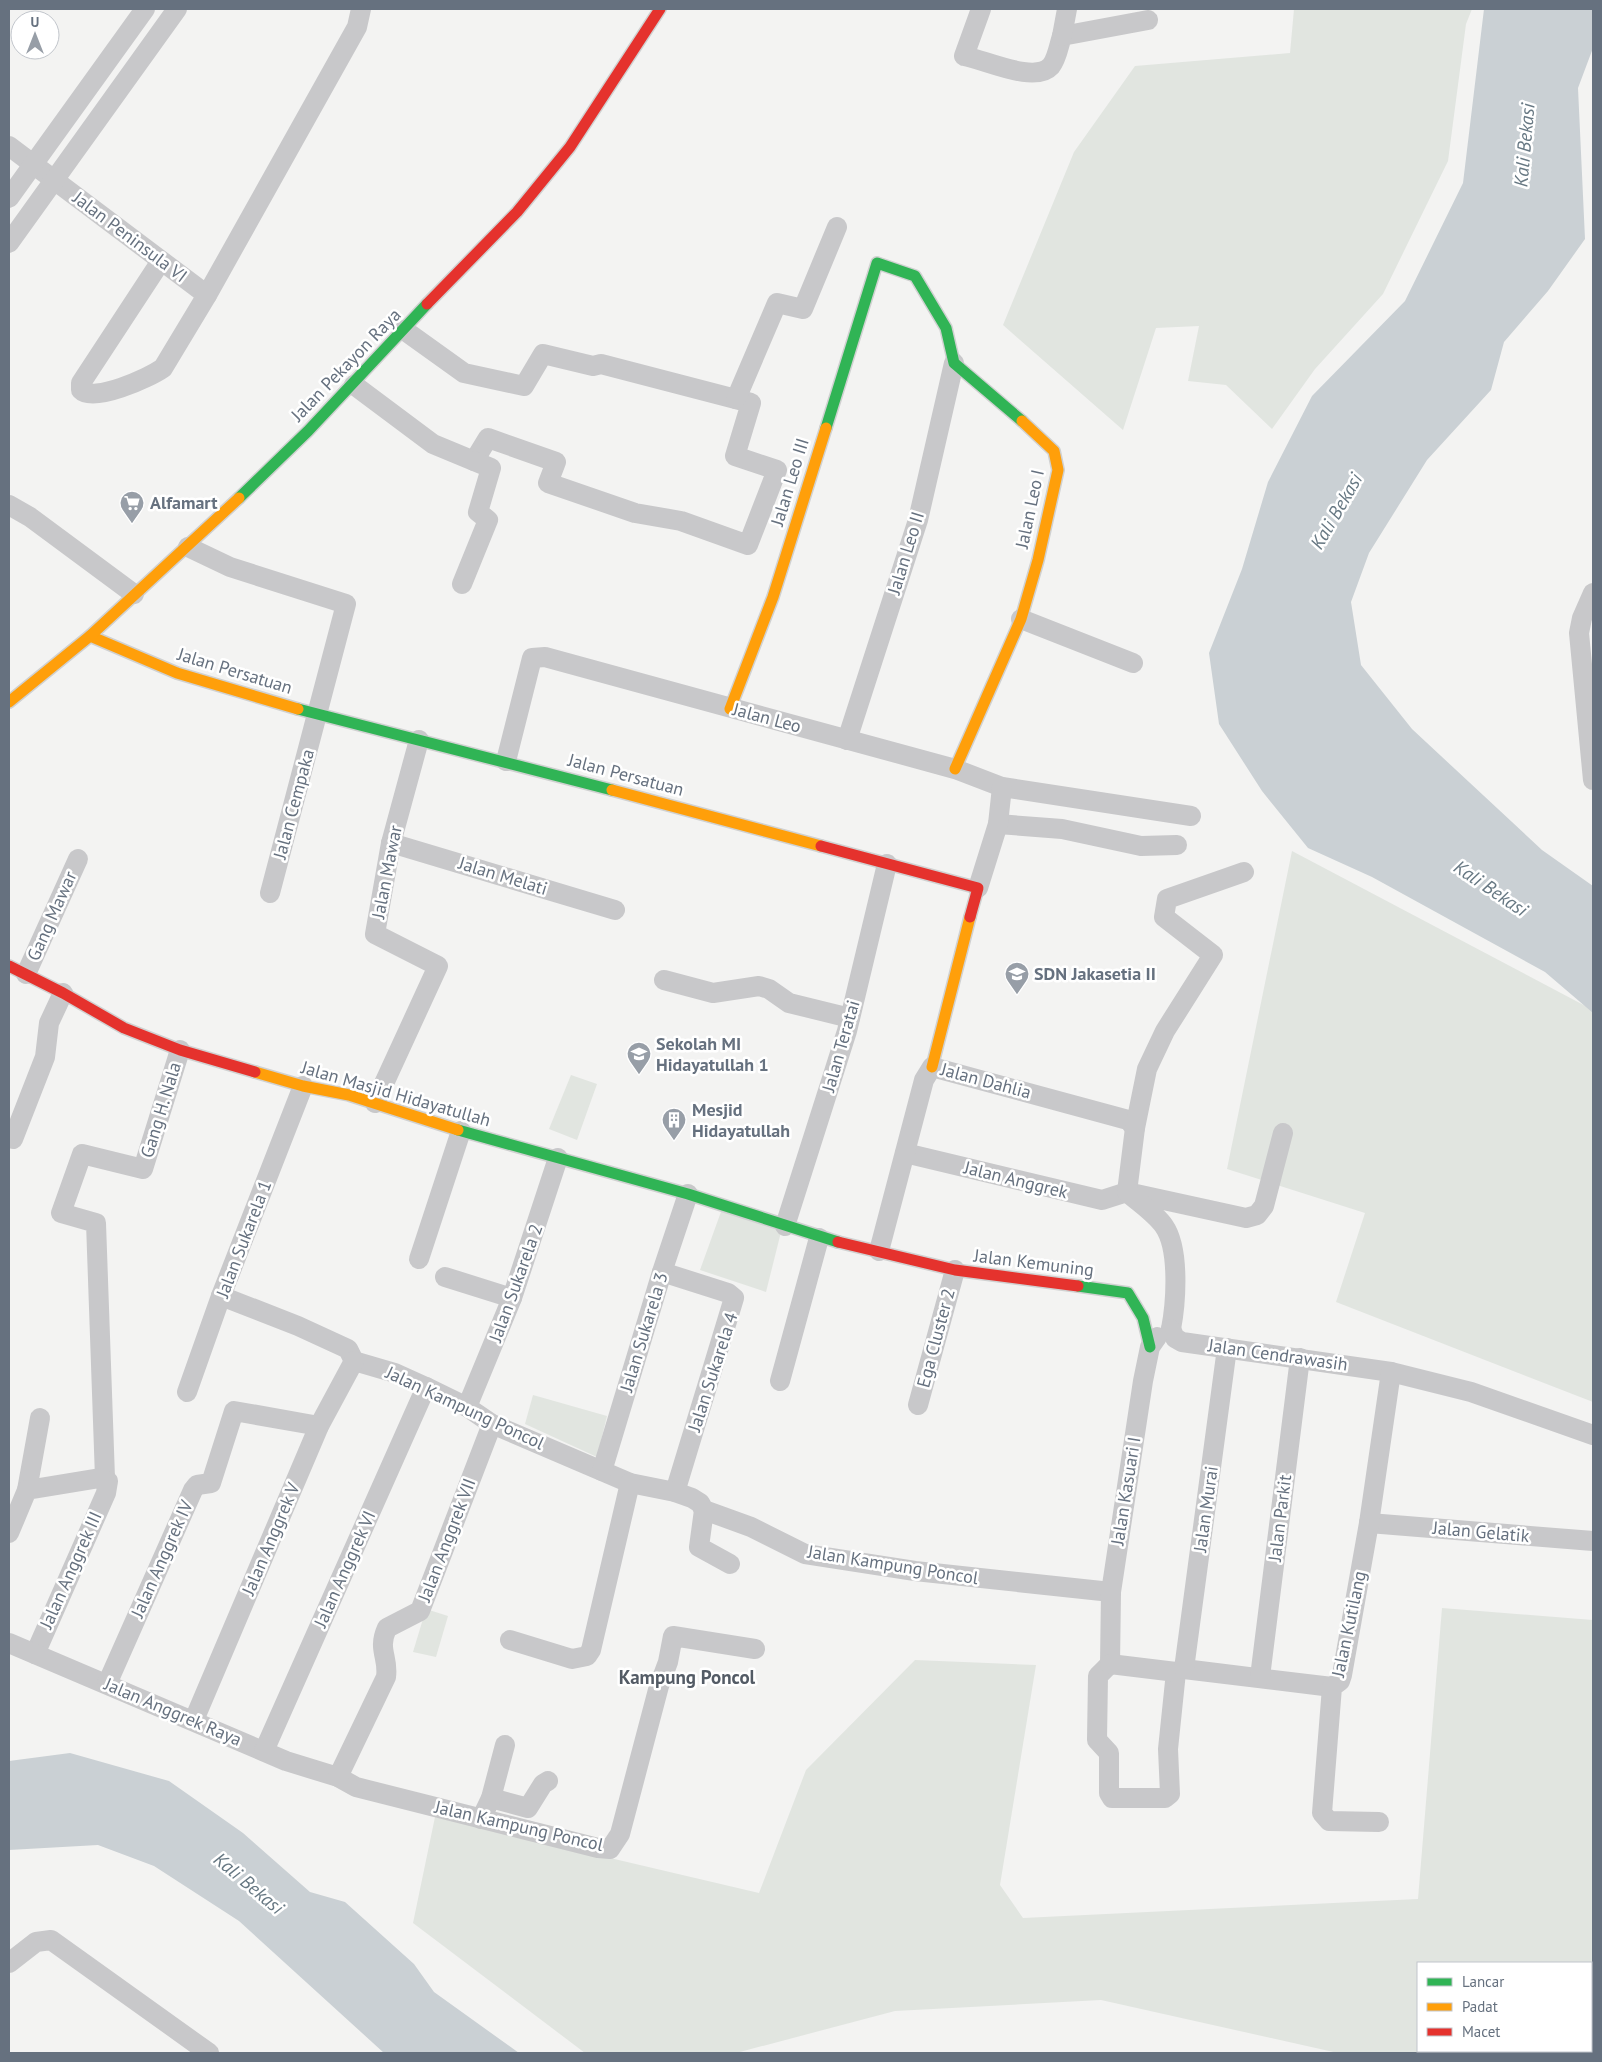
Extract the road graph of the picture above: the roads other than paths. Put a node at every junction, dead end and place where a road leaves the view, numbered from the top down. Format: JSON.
{"nodes":[{"id":1,"x":145,"y":9,"type":"edge"},
{"id":2,"x":176,"y":9,"type":"edge"},
{"id":3,"x":361,"y":9,"type":"edge"},
{"id":4,"x":660,"y":9,"type":"edge"},
{"id":5,"x":981,"y":9,"type":"edge"},
{"id":6,"x":1066,"y":9,"type":"edge"},
{"id":7,"x":1148,"y":20,"type":"dead end"},
{"id":8,"x":1062,"y":36,"type":"junction"},
{"id":9,"x":9,"y":146,"type":"edge"},
{"id":10,"x":32,"y":164,"type":"junction"},
{"id":11,"x":53,"y":180,"type":"junction"},
{"id":12,"x":9,"y":198,"type":"edge"},
{"id":13,"x":837,"y":227,"type":"dead end"},
{"id":14,"x":9,"y":243,"type":"edge"},
{"id":15,"x":161,"y":261,"type":"junction"},
{"id":16,"x":207,"y":295,"type":"junction"},
{"id":17,"x":404,"y":330,"type":"junction"},
{"id":18,"x":954,"y":363,"type":"junction"},
{"id":19,"x":354,"y":385,"type":"junction"},
{"id":20,"x":736,"y":399,"type":"junction"},
{"id":21,"x":474,"y":461,"type":"junction"},
{"id":22,"x":9,"y":505,"type":"edge"},
{"id":23,"x":188,"y":547,"type":"junction"},
{"id":24,"x":462,"y":584,"type":"dead end"},
{"id":25,"x":1593,"y":593,"type":"edge"},
{"id":26,"x":134,"y":594,"type":"junction"},
{"id":27,"x":1021,"y":619,"type":"junction"},
{"id":28,"x":90,"y":636,"type":"junction"},
{"id":29,"x":1133,"y":663,"type":"dead end"},
{"id":30,"x":9,"y":702,"type":"edge"},
{"id":31,"x":730,"y":709,"type":"junction"},
{"id":32,"x":316,"y":714,"type":"junction"},
{"id":33,"x":419,"y":740,"type":"junction"},
{"id":34,"x":847,"y":740,"type":"junction"},
{"id":35,"x":506,"y":761,"type":"junction"},
{"id":36,"x":955,"y":769,"type":"junction"},
{"id":37,"x":1593,"y":780,"type":"edge"},
{"id":38,"x":1002,"y":787,"type":"junction"},
{"id":39,"x":1191,"y":816,"type":"dead end"},
{"id":40,"x":998,"y":824,"type":"junction"},
{"id":41,"x":390,"y":843,"type":"junction"},
{"id":42,"x":1176,"y":845,"type":"dead end"},
{"id":43,"x":78,"y":859,"type":"dead end"},
{"id":44,"x":887,"y":864,"type":"junction"},
{"id":45,"x":1244,"y":872,"type":"dead end"},
{"id":46,"x":978,"y":888,"type":"junction"},
{"id":47,"x":270,"y":892,"type":"dead end"},
{"id":48,"x":615,"y":910,"type":"dead end"},
{"id":49,"x":17,"y":970,"type":"edge"},
{"id":50,"x":664,"y":980,"type":"dead end"},
{"id":51,"x":63,"y":993,"type":"junction"},
{"id":52,"x":850,"y":1018,"type":"junction"},
{"id":53,"x":180,"y":1050,"type":"junction"},
{"id":54,"x":932,"y":1067,"type":"junction"},
{"id":55,"x":303,"y":1086,"type":"junction"},
{"id":56,"x":375,"y":1103,"type":"junction"},
{"id":57,"x":1135,"y":1128,"type":"junction"},
{"id":58,"x":462,"y":1131,"type":"junction"},
{"id":59,"x":1283,"y":1133,"type":"dead end"},
{"id":60,"x":13,"y":1139,"type":"dead end"},
{"id":61,"x":905,"y":1153,"type":"junction"},
{"id":62,"x":558,"y":1158,"type":"junction"},
{"id":63,"x":1126,"y":1192,"type":"junction"},
{"id":64,"x":688,"y":1194,"type":"junction"},
{"id":65,"x":785,"y":1226,"type":"junction"},
{"id":66,"x":819,"y":1238,"type":"junction"},
{"id":67,"x":879,"y":1251,"type":"junction"},
{"id":68,"x":418,"y":1259,"type":"dead end"},
{"id":69,"x":955,"y":1270,"type":"junction"},
{"id":70,"x":662,"y":1272,"type":"junction"},
{"id":71,"x":446,"y":1277,"type":"dead end"},
{"id":72,"x":221,"y":1296,"type":"junction"},
{"id":73,"x":512,"y":1298,"type":"junction"},
{"id":74,"x":1170,"y":1329,"type":"junction"},
{"id":75,"x":1150,"y":1347,"type":"junction"},
{"id":76,"x":1228,"y":1348,"type":"junction"},
{"id":77,"x":1300,"y":1358,"type":"junction"},
{"id":78,"x":354,"y":1361,"type":"junction"},
{"id":79,"x":1391,"y":1372,"type":"junction"},
{"id":80,"x":780,"y":1381,"type":"dead end"},
{"id":81,"x":426,"y":1387,"type":"junction"},
{"id":82,"x":187,"y":1392,"type":"dead end"},
{"id":83,"x":918,"y":1405,"type":"dead end"},
{"id":84,"x":467,"y":1407,"type":"junction"},
{"id":85,"x":40,"y":1418,"type":"dead end"},
{"id":86,"x":492,"y":1424,"type":"junction"},
{"id":87,"x":318,"y":1426,"type":"junction"},
{"id":88,"x":1593,"y":1435,"type":"edge"},
{"id":89,"x":602,"y":1471,"type":"junction"},
{"id":90,"x":107,"y":1482,"type":"junction"},
{"id":91,"x":630,"y":1483,"type":"junction"},
{"id":92,"x":27,"y":1490,"type":"junction"},
{"id":93,"x":675,"y":1492,"type":"junction"},
{"id":94,"x":704,"y":1510,"type":"junction"},
{"id":95,"x":1369,"y":1523,"type":"junction"},
{"id":96,"x":9,"y":1533,"type":"edge"},
{"id":97,"x":1593,"y":1541,"type":"edge"},
{"id":98,"x":730,"y":1564,"type":"dead end"},
{"id":99,"x":1111,"y":1592,"type":"junction"},
{"id":100,"x":510,"y":1640,"type":"dead end"},
{"id":101,"x":9,"y":1642,"type":"edge"},
{"id":102,"x":755,"y":1649,"type":"dead end"},
{"id":103,"x":35,"y":1654,"type":"junction"},
{"id":104,"x":1110,"y":1664,"type":"junction"},
{"id":105,"x":1180,"y":1671,"type":"junction"},
{"id":106,"x":1260,"y":1677,"type":"junction"},
{"id":107,"x":107,"y":1684,"type":"junction"},
{"id":108,"x":1332,"y":1687,"type":"junction"},
{"id":109,"x":194,"y":1720,"type":"junction"},
{"id":110,"x":505,"y":1745,"type":"dead end"},
{"id":111,"x":264,"y":1751,"type":"junction"},
{"id":112,"x":338,"y":1777,"type":"junction"},
{"id":113,"x":548,"y":1781,"type":"dead end"},
{"id":114,"x":491,"y":1798,"type":"junction"},
{"id":115,"x":528,"y":1808,"type":"junction"},
{"id":116,"x":482,"y":1819,"type":"junction"},
{"id":117,"x":1379,"y":1822,"type":"dead end"},
{"id":118,"x":526,"y":1830,"type":"junction"},
{"id":119,"x":9,"y":1962,"type":"edge"},
{"id":120,"x":209,"y":2053,"type":"edge"}],
"edges":[{"from":1,"to":10,"type":"street"},
{"from":2,"to":11,"type":"street"},
{"from":3,"to":16,"type":"street"},
{"from":4,"to":17,"type":"street","name":"Jalan Pekayon Raya"},
{"from":5,"to":8,"type":"street"},
{"from":6,"to":8,"type":"street"},
{"from":7,"to":8,"type":"street"},
{"from":9,"to":10,"type":"street","name":"Jalan Peninsula VI"},
{"from":10,"to":11,"type":"street","name":"Jalan Peninsula VI"},
{"from":10,"to":12,"type":"street"},
{"from":11,"to":14,"type":"street"},
{"from":11,"to":15,"type":"street","name":"Jalan Peninsula VI"},
{"from":13,"to":20,"type":"street"},
{"from":15,"to":16,"type":"street","name":"Jalan Peninsula VI"},
{"from":15,"to":16,"type":"street"},
{"from":17,"to":19,"type":"street","name":"Jalan Pekayon Raya"},
{"from":17,"to":20,"type":"street"},
{"from":18,"to":27,"type":"street","name":"Jalan Leo I"},
{"from":18,"to":31,"type":"street","name":"Jalan Leo III"},
{"from":18,"to":34,"type":"street","name":"Jalan Leo II"},
{"from":19,"to":21,"type":"street"},
{"from":19,"to":23,"type":"street","name":"Jalan Pekayon Raya"},
{"from":20,"to":21,"type":"street"},
{"from":21,"to":24,"type":"street"},
{"from":22,"to":26,"type":"street"},
{"from":23,"to":26,"type":"street","name":"Jalan Pekayon Raya"},
{"from":23,"to":32,"type":"street","name":"Jalan Cempaka"},
{"from":25,"to":37,"type":"street"},
{"from":26,"to":28,"type":"street","name":"Jalan Pekayon Raya"},
{"from":27,"to":29,"type":"street"},
{"from":27,"to":36,"type":"street","name":"Jalan Leo I"},
{"from":28,"to":30,"type":"street","name":"Jalan Pekayon Raya"},
{"from":28,"to":32,"type":"street","name":"Jalan Persatuan"},
{"from":31,"to":34,"type":"street","name":"Jalan Leo"},
{"from":31,"to":35,"type":"street","name":"Jalan Leo"},
{"from":32,"to":33,"type":"street","name":"Jalan Persatuan"},
{"from":32,"to":47,"type":"street","name":"Jalan Cempaka"},
{"from":33,"to":35,"type":"street","name":"Jalan Persatuan"},
{"from":33,"to":41,"type":"street","name":"Jalan Mawar"},
{"from":34,"to":36,"type":"street","name":"Jalan Leo"},
{"from":35,"to":44,"type":"street","name":"Jalan Persatuan"},
{"from":36,"to":38,"type":"street","name":"Jalan Leo"},
{"from":38,"to":39,"type":"street","name":"Jalan Leo"},
{"from":38,"to":40,"type":"street"},
{"from":40,"to":42,"type":"street"},
{"from":40,"to":46,"type":"street"},
{"from":41,"to":48,"type":"street","name":"Jalan Melati"},
{"from":41,"to":56,"type":"street","name":"Jalan Mawar"},
{"from":43,"to":49,"type":"street","name":"Gang Mawar"},
{"from":44,"to":46,"type":"street","name":"Jalan Persatuan"},
{"from":44,"to":52,"type":"street","name":"Jalan Teratai"},
{"from":45,"to":57,"type":"street"},
{"from":46,"to":54,"type":"street"},
{"from":49,"to":51,"type":"street","name":"Jalan Masjid Hidayatullah"},
{"from":50,"to":52,"type":"street"},
{"from":51,"to":53,"type":"street","name":"Jalan Masjid Hidayatullah"},
{"from":51,"to":60,"type":"street"},
{"from":52,"to":65,"type":"street","name":"Jalan Teratai"},
{"from":53,"to":55,"type":"street","name":"Jalan Masjid Hidayatullah"},
{"from":53,"to":90,"type":"street","name":"Gang H. Nala"},
{"from":54,"to":57,"type":"street","name":"Jalan Dahlia"},
{"from":54,"to":61,"type":"street","name":"Jalan Dahlia"},
{"from":55,"to":56,"type":"street","name":"Jalan Masjid Hidayatullah"},
{"from":55,"to":72,"type":"street","name":"Jalan Sukarela 1"},
{"from":56,"to":58,"type":"street","name":"Jalan Masjid Hidayatullah"},
{"from":57,"to":63,"type":"street"},
{"from":58,"to":62,"type":"street","name":"Jalan Masjid Hidayatullah"},
{"from":58,"to":68,"type":"street"},
{"from":59,"to":63,"type":"street"},
{"from":61,"to":63,"type":"street","name":"Jalan Anggrek"},
{"from":61,"to":67,"type":"street","name":"Jalan Dahlia"},
{"from":62,"to":64,"type":"street","name":"Jalan Masjid Hidayatullah"},
{"from":62,"to":73,"type":"street","name":"Jalan Sukarela 2"},
{"from":63,"to":74,"type":"street"},
{"from":64,"to":65,"type":"street","name":"Jalan Masjid Hidayatullah"},
{"from":64,"to":70,"type":"street","name":"Jalan Sukarela 3"},
{"from":65,"to":66,"type":"street","name":"Jalan Masjid Hidayatullah"},
{"from":66,"to":67,"type":"street","name":"Jalan Kemuning"},
{"from":66,"to":80,"type":"street"},
{"from":67,"to":69,"type":"street","name":"Jalan Kemuning"},
{"from":69,"to":75,"type":"street","name":"Jalan Kemuning"},
{"from":69,"to":83,"type":"street","name":"Ega Cluster 2"},
{"from":70,"to":89,"type":"street","name":"Jalan Sukarela 3"},
{"from":70,"to":93,"type":"street","name":"Jalan Sukarela 4"},
{"from":71,"to":73,"type":"street"},
{"from":72,"to":78,"type":"street","name":"Jalan Kampung Poncol"},
{"from":72,"to":82,"type":"street","name":"Jalan Sukarela 1"},
{"from":73,"to":84,"type":"street","name":"Jalan Sukarela 2"},
{"from":74,"to":75,"type":"street"},
{"from":74,"to":76,"type":"street","name":"Jalan Cendrawasih"},
{"from":75,"to":99,"type":"street","name":"Jalan Kasuari I"},
{"from":76,"to":77,"type":"street","name":"Jalan Cendrawasih"},
{"from":76,"to":105,"type":"street","name":"Jalan Murai"},
{"from":77,"to":79,"type":"street","name":"Jalan Cendrawasih"},
{"from":77,"to":106,"type":"street","name":"Jalan Parkit"},
{"from":78,"to":81,"type":"street","name":"Jalan Kampung Poncol"},
{"from":78,"to":87,"type":"street","name":"Jalan Anggrek V"},
{"from":79,"to":88,"type":"street"},
{"from":79,"to":95,"type":"street","name":"Jalan Kutilang"},
{"from":81,"to":84,"type":"street","name":"Jalan Kampung Poncol"},
{"from":81,"to":111,"type":"street","name":"Jalan Anggrek VI"},
{"from":84,"to":86,"type":"street","name":"Jalan Kampung Poncol"},
{"from":85,"to":92,"type":"street"},
{"from":86,"to":89,"type":"street","name":"Jalan Kampung Poncol"},
{"from":86,"to":112,"type":"street","name":"Jalan Anggrek VII"},
{"from":87,"to":107,"type":"street","name":"Jalan Anggrek IV"},
{"from":87,"to":109,"type":"street","name":"Jalan Anggrek V"},
{"from":89,"to":91,"type":"street","name":"Jalan Kampung Poncol"},
{"from":90,"to":92,"type":"street"},
{"from":90,"to":103,"type":"street","name":"Jalan Anggrek III"},
{"from":91,"to":93,"type":"street","name":"Jalan Kampung Poncol"},
{"from":91,"to":100,"type":"street"},
{"from":92,"to":96,"type":"street"},
{"from":93,"to":94,"type":"street","name":"Jalan Kampung Poncol"},
{"from":94,"to":98,"type":"street"},
{"from":94,"to":99,"type":"street","name":"Jalan Kampung Poncol"},
{"from":95,"to":97,"type":"street","name":"Jalan Gelatik"},
{"from":95,"to":108,"type":"street","name":"Jalan Kutilang"},
{"from":99,"to":104,"type":"street","name":"Jalan Kasuari I"},
{"from":101,"to":103,"type":"street","name":"Jalan Anggrek Raya"},
{"from":102,"to":118,"type":"street","name":"Jalan Kampung Poncol"},
{"from":103,"to":107,"type":"street","name":"Jalan Anggrek Raya"},
{"from":104,"to":105,"type":"street"},
{"from":104,"to":105,"type":"street","name":"Jalan Murai"},
{"from":105,"to":106,"type":"street"},
{"from":106,"to":108,"type":"street"},
{"from":107,"to":109,"type":"street","name":"Jalan Anggrek Raya"},
{"from":108,"to":117,"type":"street","name":"Jalan Kutilang"},
{"from":109,"to":111,"type":"street","name":"Jalan Anggrek Raya"},
{"from":110,"to":114,"type":"street"},
{"from":111,"to":112,"type":"street","name":"Jalan Anggrek Raya"},
{"from":112,"to":116,"type":"street","name":"Jalan Kampung Poncol"},
{"from":113,"to":115,"type":"street"},
{"from":114,"to":115,"type":"street"},
{"from":114,"to":116,"type":"street"},
{"from":115,"to":118,"type":"street"},
{"from":116,"to":118,"type":"street","name":"Jalan Kampung Poncol"},
{"from":119,"to":120,"type":"street"}]}
